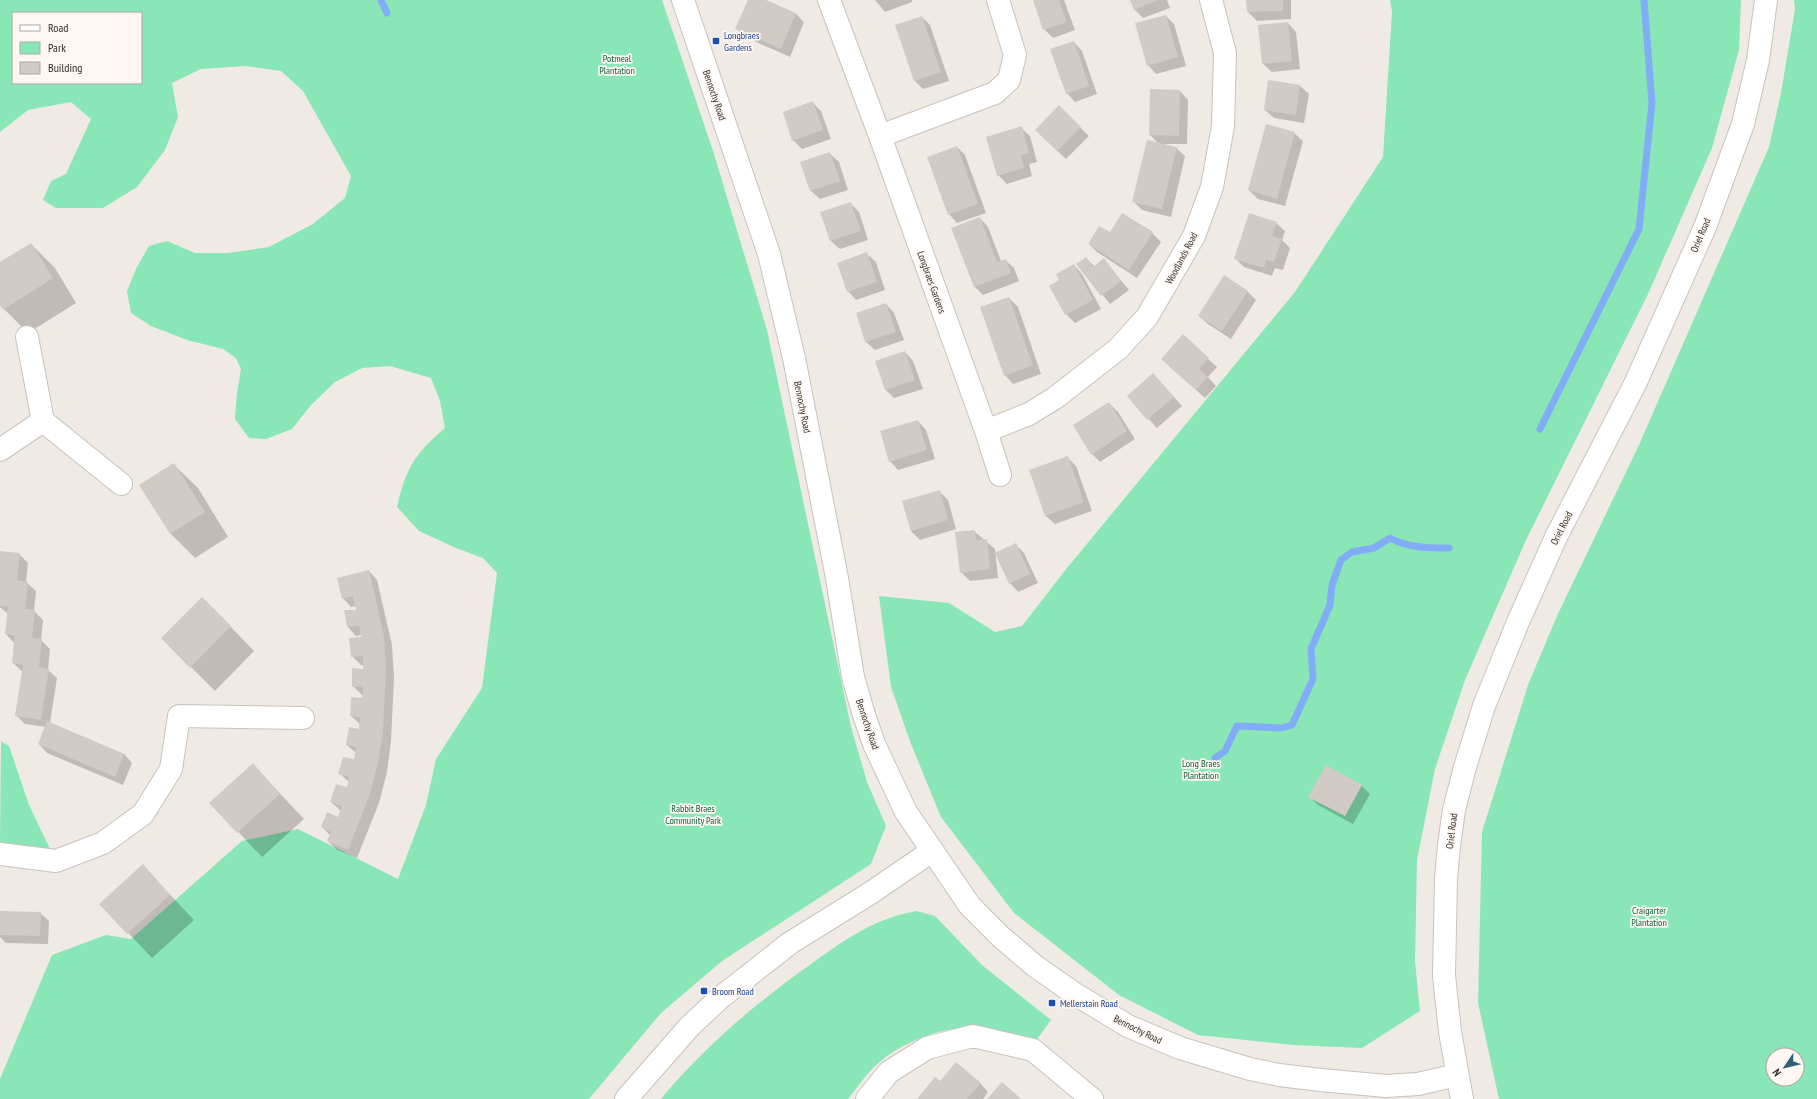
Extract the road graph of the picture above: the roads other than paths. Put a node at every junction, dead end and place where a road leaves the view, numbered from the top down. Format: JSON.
{"nodes":[{"id":1,"x":683,"y":0,"type":"edge"},
{"id":2,"x":829,"y":0,"type":"edge"},
{"id":3,"x":998,"y":0,"type":"edge"},
{"id":4,"x":1211,"y":0,"type":"edge"},
{"id":5,"x":1766,"y":0,"type":"edge"},
{"id":6,"x":880,"y":136,"type":"junction"},
{"id":7,"x":27,"y":337,"type":"dead end"},
{"id":8,"x":43,"y":421,"type":"junction"},
{"id":9,"x":986,"y":431,"type":"junction"},
{"id":10,"x":0,"y":450,"type":"edge"},
{"id":11,"x":1000,"y":474,"type":"dead end"},
{"id":12,"x":121,"y":484,"type":"dead end"},
{"id":13,"x":303,"y":718,"type":"dead end"},
{"id":14,"x":932,"y":851,"type":"junction"},
{"id":15,"x":0,"y":854,"type":"edge"},
{"id":16,"x":1457,"y":1075,"type":"junction"},
{"id":17,"x":626,"y":1099,"type":"edge"},
{"id":18,"x":866,"y":1099,"type":"edge"},
{"id":19,"x":1092,"y":1099,"type":"edge"},
{"id":20,"x":1462,"y":1099,"type":"edge"}],
"edges":[{"from":1,"to":14,"type":"street","name":"Bennochy Road"},
{"from":2,"to":6,"type":"street","name":"Longbraes Gardens"},
{"from":3,"to":6,"type":"street"},
{"from":4,"to":9,"type":"street","name":"Woodlands Road"},
{"from":5,"to":16,"type":"street","name":"Oriel Road"},
{"from":6,"to":9,"type":"street","name":"Longbraes Gardens"},
{"from":7,"to":8,"type":"street"},
{"from":8,"to":10,"type":"street"},
{"from":8,"to":12,"type":"street"},
{"from":9,"to":11,"type":"street","name":"Longbraes Gardens"},
{"from":13,"to":15,"type":"street"},
{"from":14,"to":16,"type":"street","name":"Bennochy Road"},
{"from":14,"to":17,"type":"street"},
{"from":16,"to":20,"type":"street","name":"Oriel Road"},
{"from":18,"to":19,"type":"street"}]}
